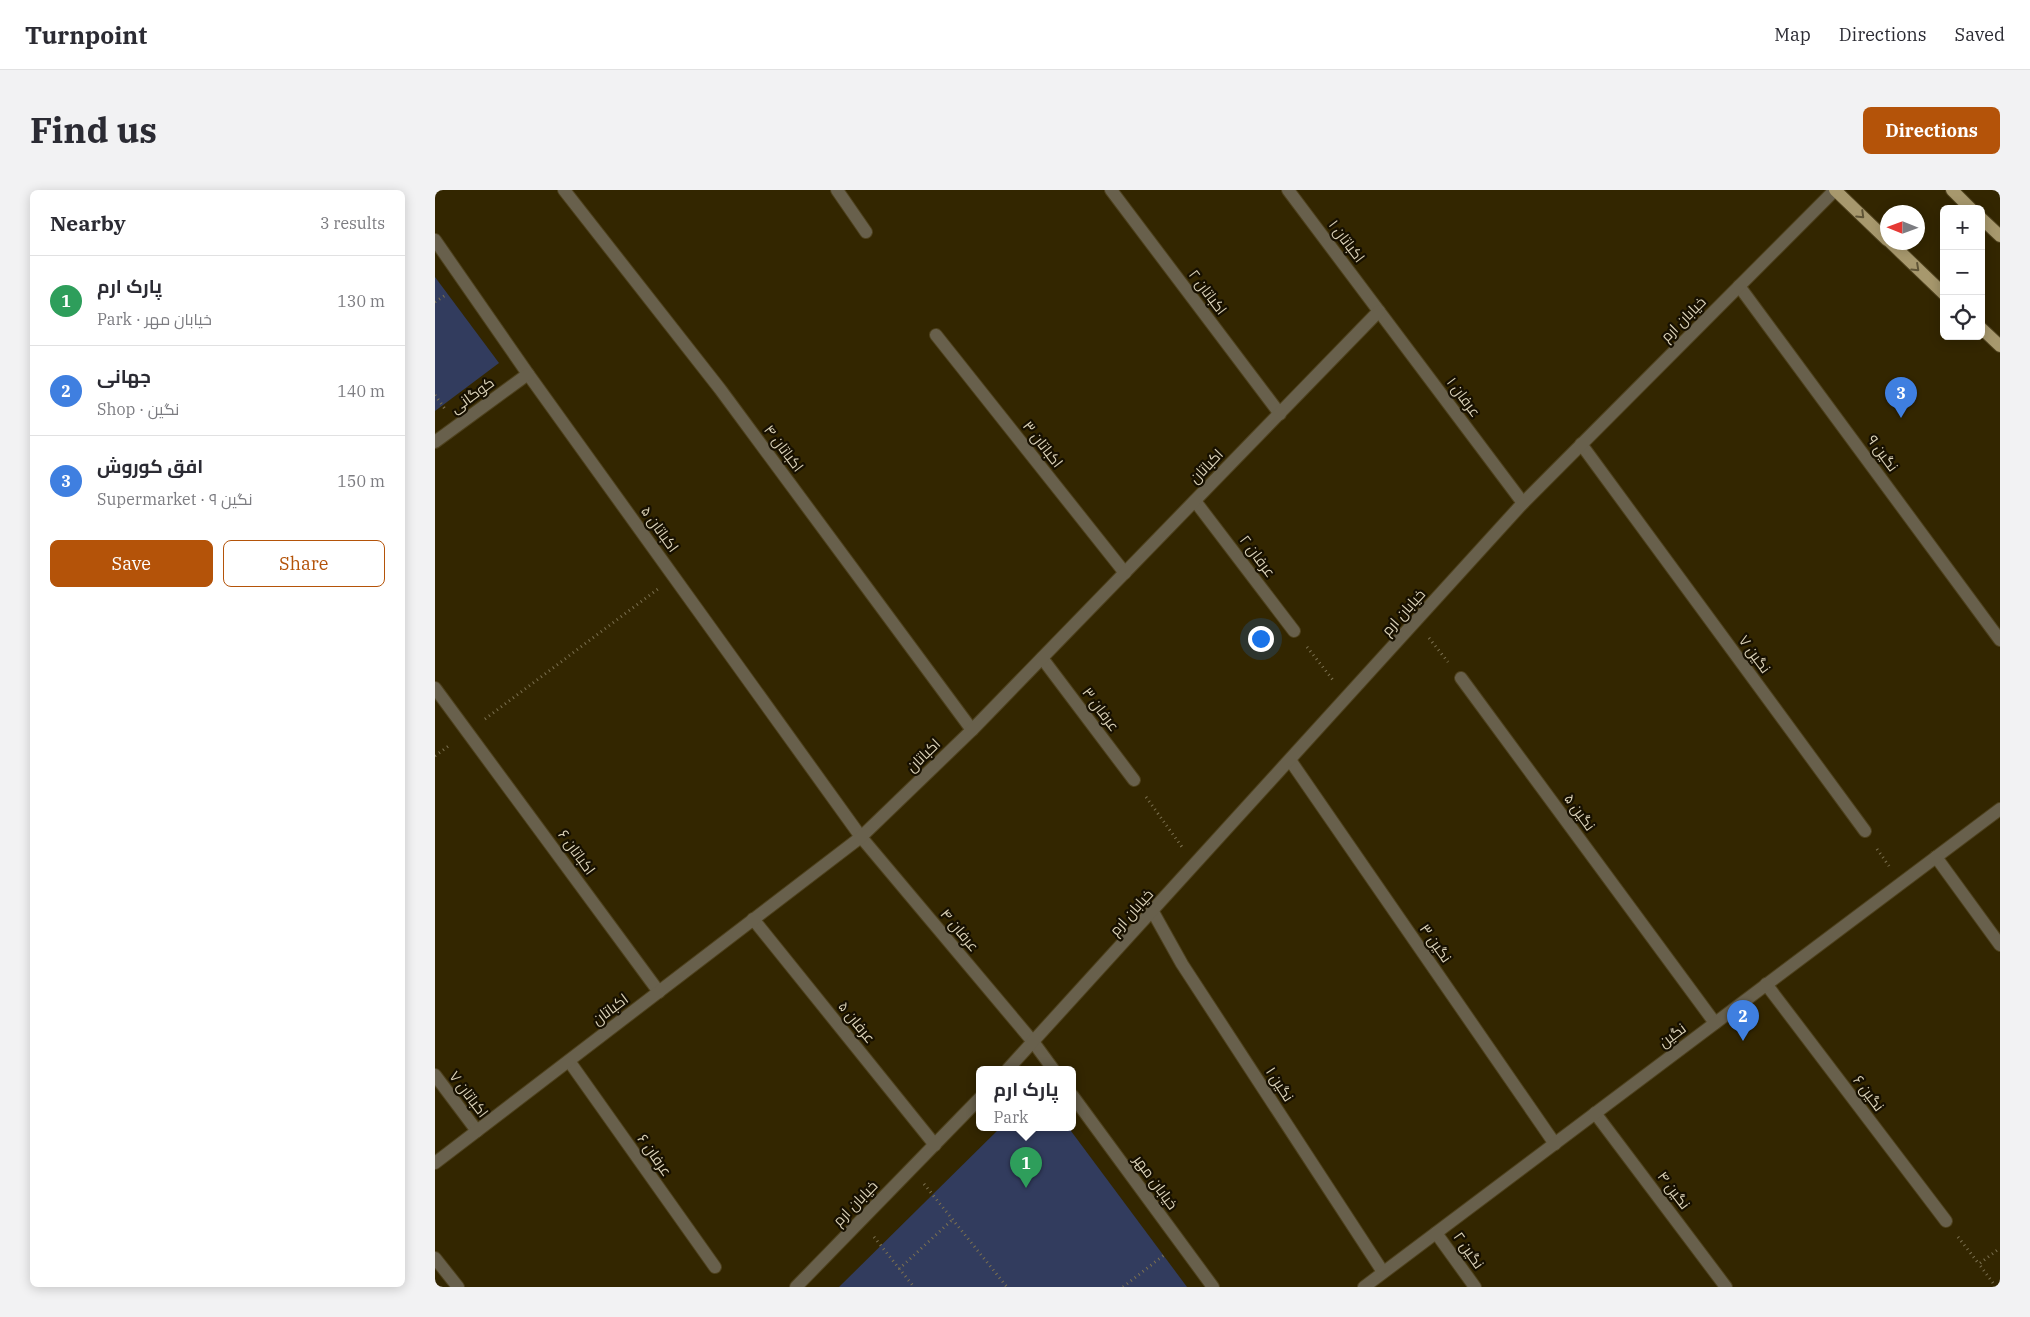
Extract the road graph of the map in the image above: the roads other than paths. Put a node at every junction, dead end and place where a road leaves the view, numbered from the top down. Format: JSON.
{"nodes":[{"id":1,"x":564,"y":190,"type":"edge"},
{"id":2,"x":837,"y":190,"type":"edge"},
{"id":3,"x":1111,"y":190,"type":"edge"},
{"id":4,"x":1289,"y":190,"type":"edge"},
{"id":5,"x":1835,"y":190,"type":"edge"},
{"id":6,"x":1952,"y":190,"type":"edge"},
{"id":7,"x":1967,"y":205,"type":"edge"},
{"id":8,"x":1985,"y":222,"type":"edge"},
{"id":9,"x":866,"y":232,"type":"dead end"},
{"id":10,"x":1880,"y":233,"type":"edge"},
{"id":11,"x":2000,"y":236,"type":"edge"},
{"id":12,"x":435,"y":240,"type":"edge"},
{"id":13,"x":1897,"y":250,"type":"edge"},
{"id":14,"x":1739,"y":286,"type":"junction"},
{"id":15,"x":1940,"y":290,"type":"edge"},
{"id":16,"x":1379,"y":311,"type":"junction"},
{"id":17,"x":1985,"y":332,"type":"edge"},
{"id":18,"x":936,"y":334,"type":"dead end"},
{"id":19,"x":2000,"y":346,"type":"edge"},
{"id":20,"x":528,"y":374,"type":"junction"},
{"id":21,"x":1280,"y":414,"type":"junction"},
{"id":22,"x":435,"y":442,"type":"edge"},
{"id":23,"x":1581,"y":444,"type":"junction"},
{"id":24,"x":1195,"y":501,"type":"junction"},
{"id":25,"x":1523,"y":503,"type":"junction"},
{"id":26,"x":1125,"y":573,"type":"junction"},
{"id":27,"x":1294,"y":632,"type":"road end"},
{"id":28,"x":2000,"y":640,"type":"edge"},
{"id":29,"x":1042,"y":658,"type":"junction"},
{"id":30,"x":1461,"y":678,"type":"road end"},
{"id":31,"x":435,"y":688,"type":"edge"},
{"id":32,"x":973,"y":730,"type":"junction"},
{"id":33,"x":1290,"y":760,"type":"junction"},
{"id":34,"x":1134,"y":780,"type":"road end"},
{"id":35,"x":2000,"y":809,"type":"edge"},
{"id":36,"x":1865,"y":831,"type":"road end"},
{"id":37,"x":861,"y":836,"type":"junction"},
{"id":38,"x":1936,"y":857,"type":"junction"},
{"id":39,"x":1153,"y":912,"type":"junction"},
{"id":40,"x":753,"y":920,"type":"junction"},
{"id":41,"x":2000,"y":945,"type":"edge"},
{"id":42,"x":1766,"y":984,"type":"junction"},
{"id":43,"x":659,"y":992,"type":"junction"},
{"id":44,"x":1715,"y":1023,"type":"junction"},
{"id":45,"x":1034,"y":1043,"type":"junction"},
{"id":46,"x":569,"y":1060,"type":"junction"},
{"id":47,"x":1012,"y":1066,"type":"edge"},
{"id":48,"x":1051,"y":1066,"type":"edge"},
{"id":49,"x":435,"y":1075,"type":"edge"},
{"id":50,"x":1076,"y":1101,"type":"edge"},
{"id":51,"x":976,"y":1102,"type":"edge"},
{"id":52,"x":1595,"y":1113,"type":"junction"},
{"id":53,"x":477,"y":1132,"type":"junction"},
{"id":54,"x":935,"y":1144,"type":"junction"},
{"id":55,"x":1555,"y":1144,"type":"junction"},
{"id":56,"x":435,"y":1163,"type":"edge"},
{"id":57,"x":1946,"y":1221,"type":"road end"},
{"id":58,"x":1436,"y":1233,"type":"junction"},
{"id":59,"x":435,"y":1258,"type":"edge"},
{"id":60,"x":715,"y":1267,"type":"dead end"},
{"id":61,"x":1383,"y":1272,"type":"junction"},
{"id":62,"x":458,"y":1287,"type":"edge"},
{"id":63,"x":795,"y":1287,"type":"edge"},
{"id":64,"x":1213,"y":1287,"type":"edge"},
{"id":65,"x":1363,"y":1287,"type":"edge"},
{"id":66,"x":1475,"y":1287,"type":"edge"},
{"id":67,"x":1726,"y":1287,"type":"edge"}],
"edges":[{"from":1,"to":32,"type":"street","name":"اکباتان ۴"},
{"from":2,"to":9,"type":"street"},
{"from":3,"to":21,"type":"street","name":"اکباتان ۲"},
{"from":4,"to":16,"type":"street","name":"اکباتان ۱"},
{"from":5,"to":10,"type":"main road","one_way":true},
{"from":5,"to":14,"type":"street","name":"خیابان ارم"},
{"from":6,"to":7,"type":"main road"},
{"from":8,"to":11,"type":"main road"},
{"from":12,"to":20,"type":"street","name":"اکباتان ۵"},
{"from":13,"to":15,"type":"main road","one_way":true},
{"from":14,"to":23,"type":"street","name":"خیابان ارم"},
{"from":14,"to":28,"type":"street","name":"نگین ۹"},
{"from":16,"to":21,"type":"street","name":"اکباتان"},
{"from":16,"to":25,"type":"street","name":"عرفان ۱"},
{"from":17,"to":19,"type":"main road"},
{"from":18,"to":26,"type":"street","name":"اکباتان ۳"},
{"from":20,"to":22,"type":"street","name":"کوگانی"},
{"from":20,"to":37,"type":"street","name":"اکباتان ۵"},
{"from":21,"to":24,"type":"street","name":"اکباتان"},
{"from":23,"to":25,"type":"street","name":"خیابان ارم"},
{"from":23,"to":36,"type":"street","name":"نگین ۷"},
{"from":24,"to":26,"type":"street","name":"اکباتان"},
{"from":24,"to":27,"type":"street","name":"عرفان ۲"},
{"from":25,"to":33,"type":"street","name":"خیابان ارم"},
{"from":26,"to":29,"type":"street","name":"اکباتان"},
{"from":29,"to":32,"type":"street","name":"اکباتان"},
{"from":29,"to":34,"type":"street","name":"عرفان ۳"},
{"from":30,"to":44,"type":"street","name":"نگین ۵"},
{"from":31,"to":43,"type":"street","name":"اکباتان ۶"},
{"from":32,"to":37,"type":"street","name":"اکباتان"},
{"from":33,"to":39,"type":"street","name":"خیابان ارم"},
{"from":33,"to":55,"type":"street","name":"نگین ۳"},
{"from":35,"to":38,"type":"street","name":"نگین"},
{"from":37,"to":40,"type":"street","name":"اکباتان"},
{"from":37,"to":45,"type":"street","name":"عرفان ۴"},
{"from":38,"to":41,"type":"street"},
{"from":38,"to":42,"type":"street","name":"نگین"},
{"from":39,"to":45,"type":"street","name":"خیابان ارم"},
{"from":39,"to":61,"type":"street","name":"نگین ۱"},
{"from":40,"to":43,"type":"street","name":"اکباتان"},
{"from":40,"to":54,"type":"street","name":"عرفان ۵"},
{"from":42,"to":44,"type":"street","name":"نگین"},
{"from":42,"to":57,"type":"street","name":"نگین ۶"},
{"from":43,"to":46,"type":"street","name":"اکباتان"},
{"from":44,"to":52,"type":"street","name":"نگین"},
{"from":45,"to":47,"type":"street","name":"خیابان ارم"},
{"from":45,"to":48,"type":"street"},
{"from":46,"to":53,"type":"street","name":"اکباتان"},
{"from":46,"to":60,"type":"street","name":"عرفان ۶"},
{"from":49,"to":53,"type":"street","name":"اکباتان ۷"},
{"from":50,"to":64,"type":"street","name":"خیابان مهر"},
{"from":51,"to":54,"type":"street","name":"خیابان ارم"},
{"from":52,"to":55,"type":"street","name":"نگین"},
{"from":52,"to":67,"type":"street","name":"نگین ۴"},
{"from":53,"to":56,"type":"street","name":"اکباتان"},
{"from":54,"to":63,"type":"street","name":"خیابان ارم"},
{"from":55,"to":58,"type":"street","name":"نگین"},
{"from":58,"to":61,"type":"street","name":"نگین"},
{"from":58,"to":66,"type":"street","name":"نگین ۲"},
{"from":59,"to":62,"type":"street"},
{"from":61,"to":65,"type":"street","name":"نگین"}]}
